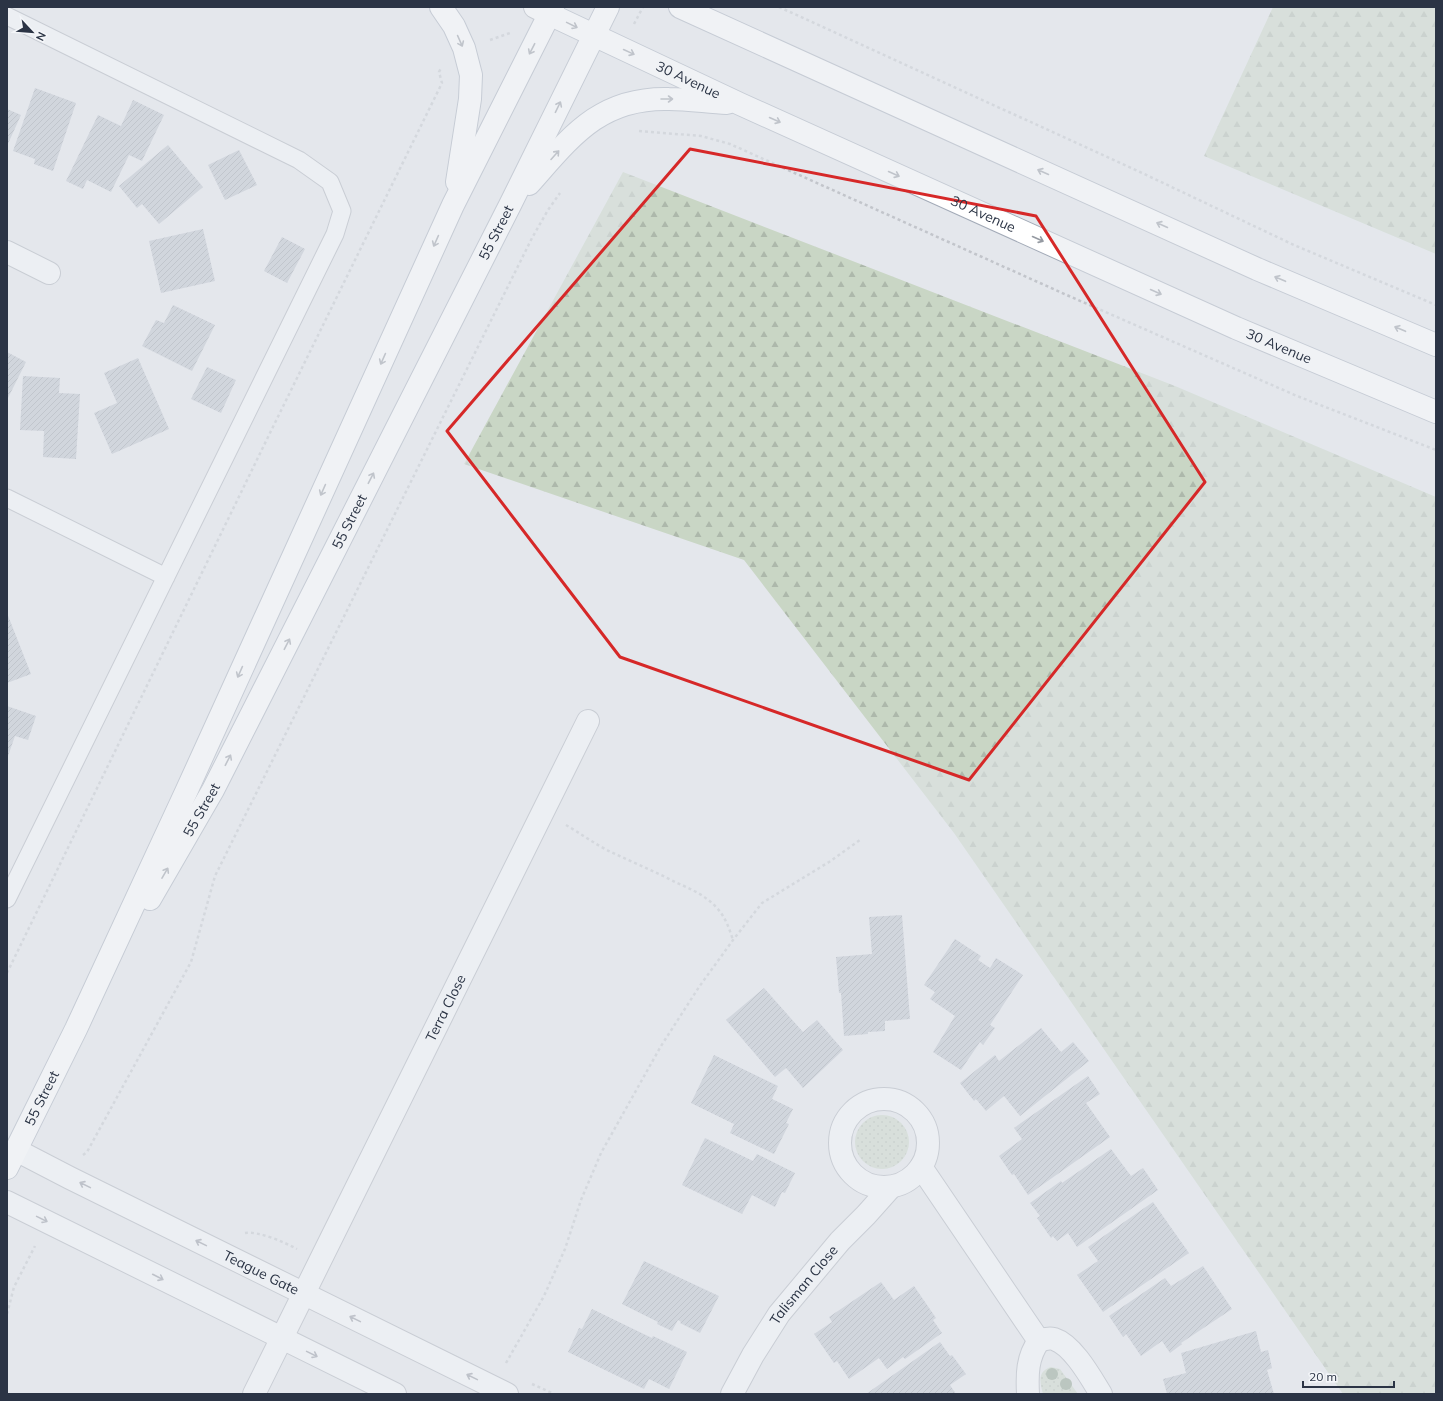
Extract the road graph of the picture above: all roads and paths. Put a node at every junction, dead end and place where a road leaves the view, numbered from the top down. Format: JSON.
{"nodes":[{"id":1,"x":441,"y":7,"type":"edge"},
{"id":2,"x":608,"y":7,"type":"edge"},
{"id":3,"x":680,"y":7,"type":"edge"},
{"id":4,"x":779,"y":7,"type":"edge"},
{"id":5,"x":546,"y":9,"type":"edge"},
{"id":6,"x":7,"y":16,"type":"edge"},
{"id":7,"x":510,"y":33,"type":"dead end"},
{"id":8,"x":594,"y":36,"type":"junction"},
{"id":9,"x":464,"y":48,"type":"junction"},
{"id":10,"x":740,"y":104,"type":"junction"},
{"id":11,"x":612,"y":108,"type":"junction"},
{"id":12,"x":561,"y":191,"type":"dead end"},
{"id":13,"x":452,"y":205,"type":"junction"},
{"id":14,"x":510,"y":205,"type":"junction"},
{"id":15,"x":7,"y":252,"type":"edge"},
{"id":16,"x":49,"y":273,"type":"dead end"},
{"id":17,"x":1436,"y":305,"type":"edge"},
{"id":18,"x":1436,"y":344,"type":"edge"},
{"id":19,"x":1436,"y":412,"type":"edge"},
{"id":20,"x":1436,"y":450,"type":"edge"},
{"id":21,"x":7,"y":498,"type":"edge"},
{"id":22,"x":166,"y":578,"type":"junction"},
{"id":23,"x":588,"y":721,"type":"dead end"},
{"id":24,"x":543,"y":812,"type":"junction"},
{"id":25,"x":860,"y":840,"type":"dead end"},
{"id":26,"x":7,"y":899,"type":"edge"},
{"id":27,"x":733,"y":940,"type":"junction"},
{"id":28,"x":7,"y":972,"type":"edge"},
{"id":29,"x":76,"y":1029,"type":"junction"},
{"id":30,"x":82,"y":1156,"type":"dead end"},
{"id":31,"x":12,"y":1159,"type":"edge"},
{"id":32,"x":921,"y":1167,"type":"junction"},
{"id":33,"x":891,"y":1187,"type":"junction"},
{"id":34,"x":7,"y":1202,"type":"edge"},
{"id":35,"x":36,"y":1244,"type":"dead end"},
{"id":36,"x":304,"y":1294,"type":"junction"},
{"id":37,"x":7,"y":1314,"type":"edge"},
{"id":38,"x":281,"y":1338,"type":"junction"},
{"id":39,"x":1039,"y":1341,"type":"junction"},
{"id":40,"x":502,"y":1369,"type":"dead end"},
{"id":41,"x":254,"y":1394,"type":"edge"},
{"id":42,"x":395,"y":1394,"type":"edge"},
{"id":43,"x":507,"y":1394,"type":"edge"},
{"id":44,"x":732,"y":1394,"type":"edge"},
{"id":45,"x":1028,"y":1394,"type":"edge"},
{"id":46,"x":1101,"y":1394,"type":"edge"}],
"edges":[{"from":1,"to":9,"type":"main road","one_way":true},
{"from":2,"to":8,"type":"main road","name":"55 Street"},
{"from":18,"to":3,"type":"main road","one_way":true},
{"from":4,"to":17,"type":"path"},
{"from":5,"to":8,"type":"main road","name":"30 Avenue","one_way":true},
{"from":5,"to":13,"type":"main road","name":"55 Street","one_way":true},
{"from":6,"to":22,"type":"lane"},
{"from":7,"to":9,"type":"path"},
{"from":8,"to":10,"type":"main road","name":"30 Avenue","one_way":true},
{"from":14,"to":8,"type":"main road","name":"55 Street","one_way":true},
{"from":9,"to":13,"type":"main road"},
{"from":9,"to":28,"type":"path"},
{"from":11,"to":10,"type":"main road","one_way":true},
{"from":10,"to":19,"type":"main road","name":"30 Avenue","one_way":true},
{"from":14,"to":11,"type":"main road","one_way":true},
{"from":11,"to":20,"type":"path"},
{"from":12,"to":30,"type":"path"},
{"from":13,"to":29,"type":"main road","name":"55 Street","one_way":true},
{"from":29,"to":14,"type":"main road","name":"55 Street","one_way":true},
{"from":15,"to":16,"type":"street"},
{"from":21,"to":22,"type":"lane"},
{"from":22,"to":26,"type":"lane"},
{"from":23,"to":24,"type":"street","name":"Terra Close"},
{"from":24,"to":27,"type":"path"},
{"from":24,"to":36,"type":"street","name":"Terra Close"},
{"from":25,"to":27,"type":"path"},
{"from":27,"to":40,"type":"path"},
{"from":29,"to":31,"type":"main road","name":"55 Street"},
{"from":36,"to":31,"type":"street","name":"Teague Gate","one_way":true},
{"from":32,"to":33,"type":"street"},
{"from":32,"to":33,"type":"street"},
{"from":32,"to":39,"type":"street"},
{"from":33,"to":44,"type":"street","name":"Talisman Close"},
{"from":34,"to":38,"type":"street","one_way":true},
{"from":35,"to":37,"type":"path"},
{"from":36,"to":38,"type":"street","name":"Terra Close"},
{"from":43,"to":36,"type":"street","name":"Teague Gate","one_way":true},
{"from":38,"to":41,"type":"street","name":"Terra Close"},
{"from":38,"to":42,"type":"street","one_way":true},
{"from":39,"to":45,"type":"street"},
{"from":39,"to":46,"type":"street"}]}
